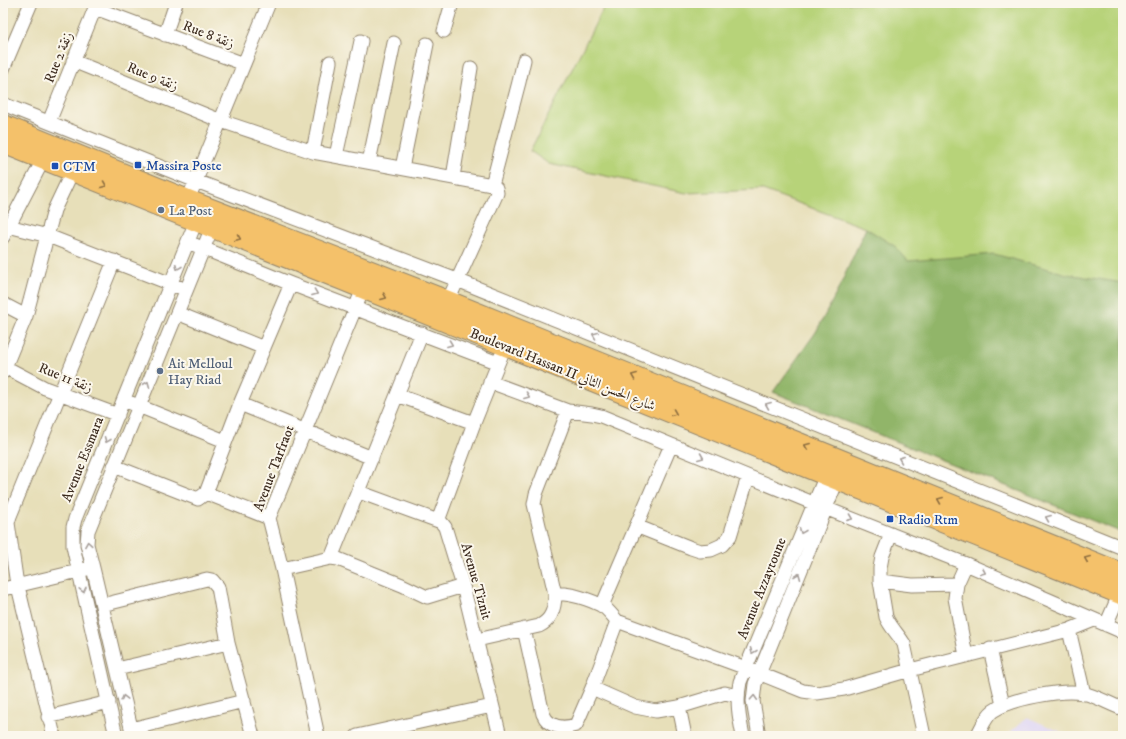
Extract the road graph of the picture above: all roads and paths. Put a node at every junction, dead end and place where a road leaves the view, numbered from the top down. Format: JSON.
{"nodes":[{"id":1,"x":31,"y":3,"type":"edge"},
{"id":2,"x":176,"y":3,"type":"edge"},
{"id":3,"x":269,"y":3,"type":"edge"},
{"id":4,"x":452,"y":3,"type":"edge"},
{"id":5,"x":96,"y":5,"type":"edge"},
{"id":6,"x":444,"y":31,"type":"dead end"},
{"id":7,"x":165,"y":35,"type":"junction"},
{"id":8,"x":361,"y":41,"type":"dead end"},
{"id":9,"x":394,"y":43,"type":"dead end"},
{"id":10,"x":427,"y":44,"type":"dead end"},
{"id":11,"x":524,"y":60,"type":"dead end"},
{"id":12,"x":73,"y":62,"type":"junction"},
{"id":13,"x":330,"y":62,"type":"dead end"},
{"id":14,"x":244,"y":64,"type":"junction"},
{"id":15,"x":471,"y":68,"type":"dead end"},
{"id":16,"x":3,"y":69,"type":"edge"},
{"id":17,"x":3,"y":104,"type":"edge"},
{"id":18,"x":221,"y":120,"type":"junction"},
{"id":19,"x":49,"y":122,"type":"junction"},
{"id":20,"x":3,"y":125,"type":"edge"},
{"id":21,"x":3,"y":143,"type":"edge"},
{"id":22,"x":313,"y":152,"type":"junction"},
{"id":23,"x":336,"y":156,"type":"junction"},
{"id":24,"x":43,"y":160,"type":"junction"},
{"id":25,"x":368,"y":162,"type":"junction"},
{"id":26,"x":402,"y":168,"type":"junction"},
{"id":27,"x":72,"y":172,"type":"junction"},
{"id":28,"x":453,"y":177,"type":"junction"},
{"id":29,"x":196,"y":181,"type":"junction"},
{"id":30,"x":492,"y":185,"type":"junction"},
{"id":31,"x":200,"y":214,"type":"junction"},
{"id":32,"x":6,"y":232,"type":"edge"},
{"id":33,"x":48,"y":236,"type":"junction"},
{"id":34,"x":188,"y":242,"type":"junction"},
{"id":35,"x":204,"y":248,"type":"junction"},
{"id":36,"x":114,"y":262,"type":"junction"},
{"id":37,"x":457,"y":280,"type":"junction"},
{"id":38,"x":171,"y":283,"type":"junction"},
{"id":39,"x":291,"y":284,"type":"junction"},
{"id":40,"x":186,"y":289,"type":"junction"},
{"id":41,"x":363,"y":289,"type":"junction"},
{"id":42,"x":448,"y":301,"type":"junction"},
{"id":43,"x":3,"y":304,"type":"edge"},
{"id":44,"x":355,"y":308,"type":"junction"},
{"id":45,"x":177,"y":313,"type":"junction"},
{"id":46,"x":26,"y":316,"type":"junction"},
{"id":47,"x":422,"y":333,"type":"junction"},
{"id":48,"x":264,"y":348,"type":"junction"},
{"id":49,"x":502,"y":354,"type":"junction"},
{"id":50,"x":4,"y":368,"type":"edge"},
{"id":51,"x":490,"y":382,"type":"junction"},
{"id":52,"x":60,"y":394,"type":"junction"},
{"id":53,"x":397,"y":395,"type":"junction"},
{"id":54,"x":124,"y":400,"type":"junction"},
{"id":55,"x":240,"y":404,"type":"junction"},
{"id":56,"x":138,"y":406,"type":"junction"},
{"id":57,"x":568,"y":412,"type":"junction"},
{"id":58,"x":118,"y":415,"type":"junction"},
{"id":59,"x":474,"y":423,"type":"junction"},
{"id":60,"x":304,"y":431,"type":"junction"},
{"id":61,"x":225,"y":441,"type":"junction"},
{"id":62,"x":671,"y":445,"type":"junction"},
{"id":63,"x":372,"y":458,"type":"junction"},
{"id":64,"x":114,"y":466,"type":"junction"},
{"id":65,"x":835,"y":468,"type":"junction"},
{"id":66,"x":748,"y":477,"type":"junction"},
{"id":67,"x":358,"y":492,"type":"junction"},
{"id":68,"x":206,"y":493,"type":"junction"},
{"id":69,"x":819,"y":506,"type":"junction"},
{"id":70,"x":7,"y":515,"type":"edge"},
{"id":71,"x":269,"y":518,"type":"junction"},
{"id":72,"x":438,"y":521,"type":"junction"},
{"id":73,"x":636,"y":526,"type":"junction"},
{"id":74,"x":892,"y":534,"type":"junction"},
{"id":75,"x":1123,"y":548,"type":"edge"},
{"id":76,"x":331,"y":558,"type":"junction"},
{"id":77,"x":966,"y":564,"type":"junction"},
{"id":78,"x":93,"y":568,"type":"junction"},
{"id":79,"x":282,"y":569,"type":"junction"},
{"id":80,"x":78,"y":571,"type":"junction"},
{"id":81,"x":1123,"y":574,"type":"edge"},
{"id":82,"x":880,"y":581,"type":"junction"},
{"id":83,"x":957,"y":584,"type":"junction"},
{"id":84,"x":18,"y":586,"type":"junction"},
{"id":85,"x":463,"y":586,"type":"junction"},
{"id":86,"x":3,"y":589,"type":"edge"},
{"id":87,"x":555,"y":594,"type":"junction"},
{"id":88,"x":1121,"y":594,"type":"edge"},
{"id":89,"x":102,"y":605,"type":"junction"},
{"id":90,"x":602,"y":606,"type":"junction"},
{"id":91,"x":616,"y":621,"type":"junction"},
{"id":92,"x":1100,"y":622,"type":"junction"},
{"id":93,"x":524,"y":629,"type":"junction"},
{"id":94,"x":1070,"y":630,"type":"junction"},
{"id":95,"x":1123,"y":632,"type":"edge"},
{"id":96,"x":477,"y":640,"type":"junction"},
{"id":97,"x":228,"y":643,"type":"junction"},
{"id":98,"x":990,"y":649,"type":"junction"},
{"id":99,"x":966,"y":656,"type":"junction"},
{"id":100,"x":746,"y":668,"type":"junction"},
{"id":101,"x":117,"y":669,"type":"junction"},
{"id":102,"x":910,"y":670,"type":"junction"},
{"id":103,"x":758,"y":673,"type":"junction"},
{"id":104,"x":592,"y":688,"type":"junction"},
{"id":105,"x":1084,"y":694,"type":"junction"},
{"id":106,"x":737,"y":696,"type":"junction"},
{"id":107,"x":244,"y":701,"type":"junction"},
{"id":108,"x":109,"y":702,"type":"junction"},
{"id":109,"x":492,"y":706,"type":"junction"},
{"id":110,"x":1003,"y":706,"type":"junction"},
{"id":111,"x":679,"y":707,"type":"junction"},
{"id":112,"x":1123,"y":710,"type":"edge"},
{"id":113,"x":48,"y":717,"type":"junction"},
{"id":114,"x":577,"y":730,"type":"edge"},
{"id":115,"x":132,"y":732,"type":"edge"},
{"id":116,"x":388,"y":733,"type":"edge"},
{"id":117,"x":54,"y":736,"type":"edge"},
{"id":118,"x":116,"y":736,"type":"edge"},
{"id":119,"x":253,"y":736,"type":"edge"},
{"id":120,"x":318,"y":736,"type":"edge"},
{"id":121,"x":357,"y":736,"type":"edge"},
{"id":122,"x":500,"y":736,"type":"edge"},
{"id":123,"x":684,"y":736,"type":"edge"},
{"id":124,"x":743,"y":736,"type":"edge"},
{"id":125,"x":759,"y":736,"type":"edge"},
{"id":126,"x":924,"y":736,"type":"edge"},
{"id":127,"x":976,"y":736,"type":"edge"}],
"edges":[{"from":1,"to":16,"type":"street"},
{"from":2,"to":7,"type":"street"},
{"from":3,"to":14,"type":"street"},
{"from":4,"to":6,"type":"street"},
{"from":5,"to":7,"type":"street","name":"Rue 8 زنقة"},
{"from":5,"to":12,"type":"street","name":"Rue 2 زنقة"},
{"from":7,"to":14,"type":"street","name":"Rue 8 زنقة"},
{"from":8,"to":23,"type":"street"},
{"from":9,"to":25,"type":"street"},
{"from":10,"to":26,"type":"street"},
{"from":11,"to":30,"type":"street"},
{"from":12,"to":18,"type":"street","name":"Rue 9 زنقة"},
{"from":12,"to":19,"type":"street","name":"Rue 2 زنقة"},
{"from":13,"to":22,"type":"street"},
{"from":14,"to":18,"type":"street"},
{"from":15,"to":28,"type":"street"},
{"from":17,"to":19,"type":"street"},
{"from":18,"to":22,"type":"street","name":"Rue 9 زنقة"},
{"from":18,"to":29,"type":"street"},
{"from":19,"to":29,"type":"street"},
{"from":20,"to":31,"type":"main road","name":"Boulevard Hassan II شارع الحسن الثاني"},
{"from":21,"to":24,"type":"main road","name":"Boulevard Hassan II شارع الحسن الثاني"},
{"from":22,"to":23,"type":"street","name":"Rue 9 زنقة"},
{"from":23,"to":25,"type":"street","name":"Rue 9 زنقة"},
{"from":24,"to":27,"type":"main road","name":"Boulevard Hassan II شارع الحسن الثاني"},
{"from":24,"to":32,"type":"street"},
{"from":25,"to":26,"type":"street","name":"Rue 9 زنقة"},
{"from":26,"to":28,"type":"street","name":"Rue 9 زنقة"},
{"from":27,"to":31,"type":"main road","name":"Boulevard Hassan II شارع الحسن الثاني","one_way":true},
{"from":27,"to":33,"type":"street"},
{"from":28,"to":30,"type":"street","name":"Rue 9 زنقة"},
{"from":29,"to":31,"type":"street"},
{"from":29,"to":37,"type":"street"},
{"from":30,"to":37,"type":"street"},
{"from":31,"to":34,"type":"street","name":"Avenue Essmara"},
{"from":31,"to":35,"type":"street"},
{"from":31,"to":41,"type":"main road","name":"Boulevard Hassan II شارع الحسن الثاني","one_way":true},
{"from":31,"to":42,"type":"main road","name":"Boulevard Hassan II شارع الحسن الثاني"},
{"from":32,"to":33,"type":"street"},
{"from":33,"to":36,"type":"street"},
{"from":33,"to":46,"type":"street"},
{"from":34,"to":35,"type":"street"},
{"from":34,"to":38,"type":"street","name":"Avenue Essmara","one_way":true},
{"from":35,"to":39,"type":"street"},
{"from":35,"to":40,"type":"street"},
{"from":36,"to":38,"type":"street"},
{"from":36,"to":52,"type":"street"},
{"from":37,"to":42,"type":"street"},
{"from":75,"to":37,"type":"street","one_way":true},
{"from":38,"to":40,"type":"street"},
{"from":38,"to":54,"type":"street","name":"Avenue Essmara"},
{"from":39,"to":44,"type":"street","one_way":true},
{"from":39,"to":48,"type":"street"},
{"from":40,"to":45,"type":"street"},
{"from":41,"to":44,"type":"street","name":"Avenue Tarfraot"},
{"from":41,"to":49,"type":"main road","name":"Boulevard Hassan II شارع الحسن الثاني","one_way":true},
{"from":65,"to":42,"type":"main road","name":"Boulevard Hassan II شارع الحسن الثاني","one_way":true},
{"from":43,"to":46,"type":"street"},
{"from":44,"to":47,"type":"street"},
{"from":44,"to":60,"type":"street","name":"Avenue Tarfraot"},
{"from":45,"to":48,"type":"street"},
{"from":56,"to":45,"type":"street","one_way":true},
{"from":46,"to":50,"type":"street"},
{"from":47,"to":49,"type":"street","one_way":true},
{"from":47,"to":53,"type":"street"},
{"from":48,"to":55,"type":"street"},
{"from":49,"to":51,"type":"street"},
{"from":49,"to":65,"type":"main road","name":"Boulevard Hassan II شارع الحسن الثاني","one_way":true},
{"from":50,"to":52,"type":"street","name":"Rue 11 زنقة"},
{"from":51,"to":57,"type":"street","one_way":true},
{"from":51,"to":59,"type":"street"},
{"from":52,"to":58,"type":"street","name":"Rue 11 زنقة"},
{"from":52,"to":70,"type":"street"},
{"from":53,"to":59,"type":"street"},
{"from":53,"to":63,"type":"street"},
{"from":54,"to":56,"type":"street"},
{"from":54,"to":58,"type":"street","name":"Avenue Essmara"},
{"from":55,"to":60,"type":"street"},
{"from":55,"to":61,"type":"street"},
{"from":56,"to":61,"type":"street"},
{"from":56,"to":64,"type":"street"},
{"from":57,"to":62,"type":"street"},
{"from":57,"to":87,"type":"street"},
{"from":58,"to":80,"type":"street","name":"Avenue Essmara","one_way":true},
{"from":59,"to":72,"type":"street"},
{"from":60,"to":63,"type":"street"},
{"from":60,"to":71,"type":"street","name":"Avenue Tarfraot"},
{"from":61,"to":68,"type":"street"},
{"from":62,"to":66,"type":"street","one_way":true},
{"from":62,"to":73,"type":"street"},
{"from":63,"to":67,"type":"street"},
{"from":64,"to":68,"type":"street"},
{"from":78,"to":64,"type":"street","one_way":true},
{"from":65,"to":69,"type":"street","name":"Avenue Azzaytoune"},
{"from":81,"to":65,"type":"main road","name":"Boulevard Hassan II شارع الحسن الثاني","one_way":true},
{"from":65,"to":88,"type":"main road","name":"Boulevard Hassan II شارع الحسن الثاني"},
{"from":66,"to":69,"type":"street"},
{"from":66,"to":73,"type":"street"},
{"from":67,"to":72,"type":"street"},
{"from":67,"to":76,"type":"street"},
{"from":68,"to":71,"type":"street"},
{"from":69,"to":74,"type":"street","one_way":true},
{"from":69,"to":100,"type":"street","name":"Avenue Azzaytoune","one_way":true},
{"from":103,"to":69,"type":"street","name":"Avenue Azzaytoune","one_way":true},
{"from":70,"to":84,"type":"street"},
{"from":71,"to":79,"type":"street","name":"Avenue Tarfraot"},
{"from":72,"to":85,"type":"street","name":"Avenue Tiznit"},
{"from":73,"to":90,"type":"street"},
{"from":74,"to":77,"type":"street"},
{"from":74,"to":82,"type":"street"},
{"from":76,"to":79,"type":"street"},
{"from":76,"to":85,"type":"street"},
{"from":77,"to":83,"type":"street"},
{"from":77,"to":92,"type":"street","one_way":true},
{"from":78,"to":80,"type":"street"},
{"from":78,"to":89,"type":"street"},
{"from":79,"to":120,"type":"street","name":"Avenue Tarfraot"},
{"from":80,"to":84,"type":"street"},
{"from":80,"to":108,"type":"street","name":"Avenue Essmara","one_way":true},
{"from":82,"to":83,"type":"street"},
{"from":82,"to":102,"type":"street"},
{"from":83,"to":99,"type":"street"},
{"from":84,"to":86,"type":"street"},
{"from":84,"to":113,"type":"street"},
{"from":85,"to":96,"type":"street","name":"Avenue Tiznit"},
{"from":87,"to":90,"type":"street"},
{"from":87,"to":93,"type":"street"},
{"from":88,"to":92,"type":"street"},
{"from":89,"to":97,"type":"street"},
{"from":89,"to":101,"type":"street"},
{"from":90,"to":91,"type":"street"},
{"from":91,"to":100,"type":"street"},
{"from":91,"to":104,"type":"street"},
{"from":92,"to":94,"type":"street"},
{"from":92,"to":95,"type":"street"},
{"from":93,"to":96,"type":"street"},
{"from":93,"to":114,"type":"street"},
{"from":94,"to":98,"type":"street"},
{"from":94,"to":105,"type":"street"},
{"from":96,"to":109,"type":"street","name":"Avenue Tiznit"},
{"from":97,"to":101,"type":"street"},
{"from":97,"to":107,"type":"street"},
{"from":98,"to":99,"type":"street"},
{"from":98,"to":110,"type":"street"},
{"from":99,"to":102,"type":"street"},
{"from":100,"to":103,"type":"street"},
{"from":100,"to":106,"type":"street","name":"Avenue Azzaytoune"},
{"from":115,"to":101,"type":"street","one_way":true},
{"from":102,"to":103,"type":"street"},
{"from":102,"to":126,"type":"street"},
{"from":125,"to":103,"type":"street","name":"Avenue Azzaytoune","one_way":true},
{"from":104,"to":111,"type":"street"},
{"from":104,"to":114,"type":"street"},
{"from":105,"to":110,"type":"street"},
{"from":105,"to":112,"type":"street"},
{"from":106,"to":111,"type":"street"},
{"from":106,"to":124,"type":"street","name":"Avenue Azzaytoune"},
{"from":107,"to":115,"type":"street"},
{"from":107,"to":119,"type":"street"},
{"from":108,"to":113,"type":"street"},
{"from":108,"to":118,"type":"street","name":"Avenue Essmara"},
{"from":109,"to":116,"type":"street"},
{"from":109,"to":122,"type":"street","name":"Avenue Tiznit"},
{"from":110,"to":127,"type":"street"},
{"from":111,"to":123,"type":"street"},
{"from":113,"to":117,"type":"street"},
{"from":116,"to":121,"type":"street"}]}
